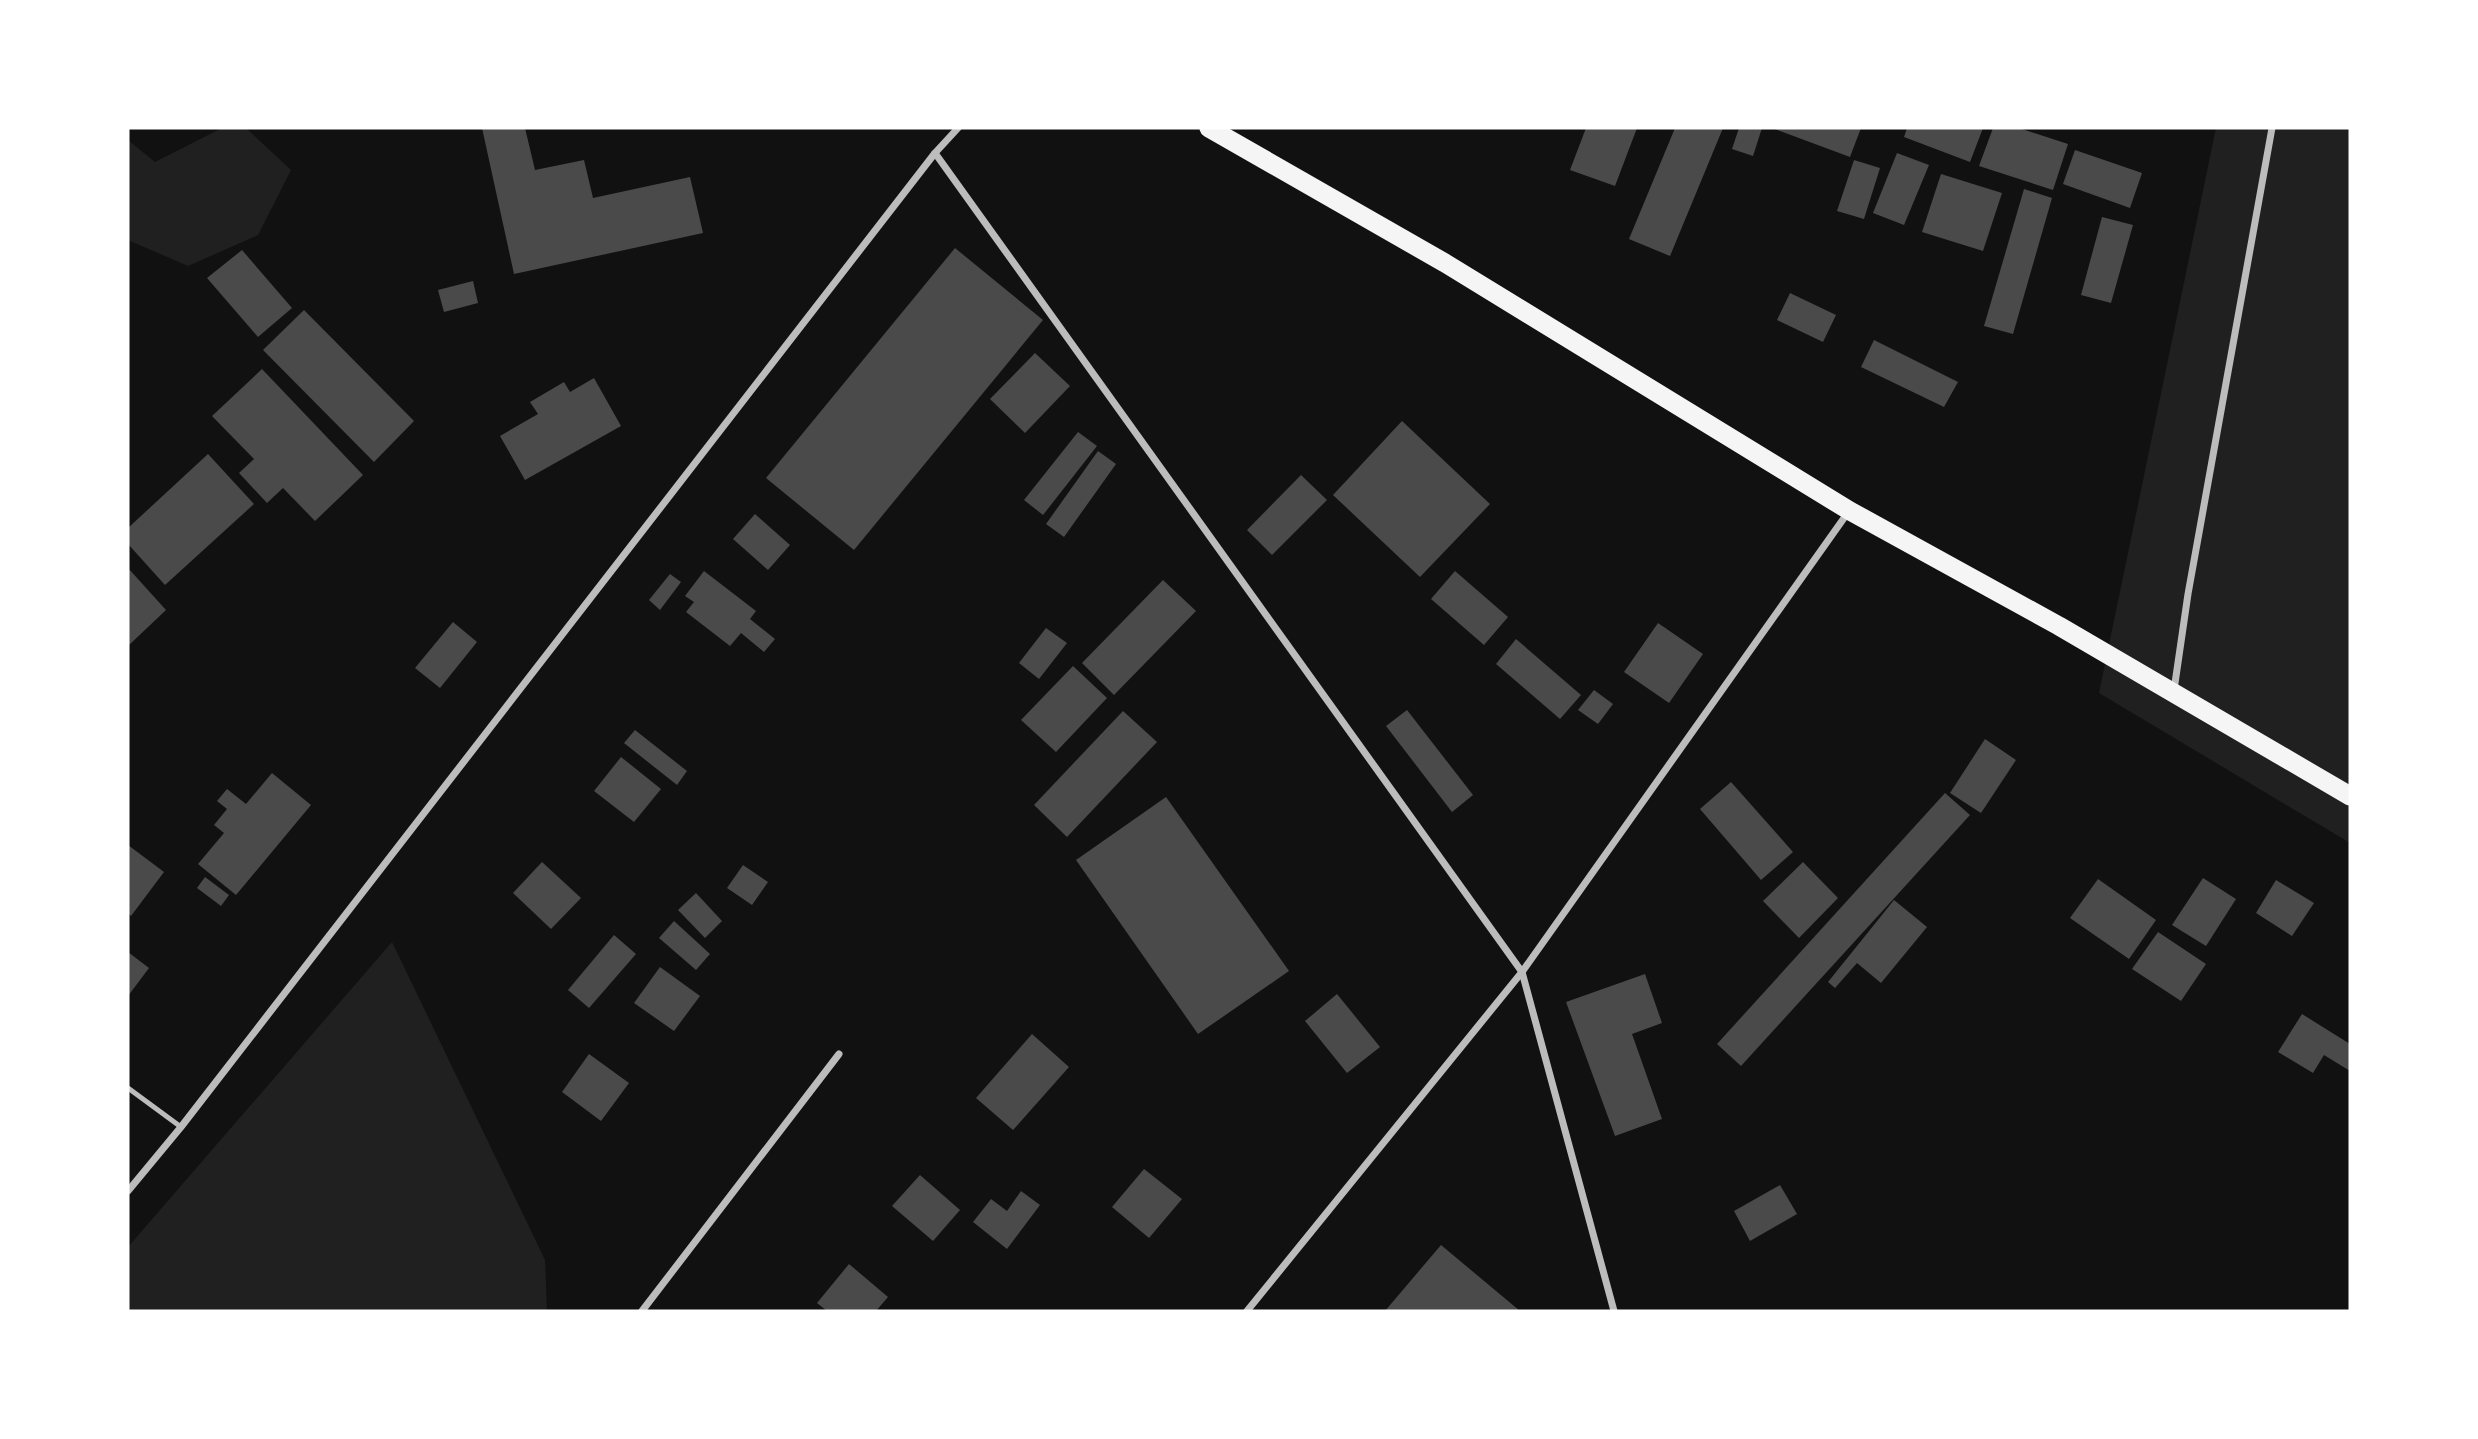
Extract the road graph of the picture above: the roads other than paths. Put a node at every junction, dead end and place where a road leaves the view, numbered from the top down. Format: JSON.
{"nodes":[{"id":1,"x":958,"y":128,"type":"edge"},
{"id":2,"x":1209,"y":128,"type":"edge"},
{"id":3,"x":2272,"y":128,"type":"edge"},
{"id":4,"x":935,"y":153,"type":"junction"},
{"id":5,"x":1850,"y":511,"type":"junction"},
{"id":6,"x":2173,"y":694,"type":"junction"},
{"id":7,"x":2350,"y":796,"type":"edge"},
{"id":8,"x":1522,"y":972,"type":"junction"},
{"id":9,"x":839,"y":1054,"type":"dead end"},
{"id":10,"x":128,"y":1088,"type":"edge"},
{"id":11,"x":181,"y":1127,"type":"junction"},
{"id":12,"x":128,"y":1191,"type":"edge"},
{"id":13,"x":642,"y":1311,"type":"edge"},
{"id":14,"x":1247,"y":1311,"type":"edge"},
{"id":15,"x":1614,"y":1311,"type":"edge"}],
"edges":[{"from":1,"to":4,"type":"street"},
{"from":2,"to":5,"type":"highway"},
{"from":3,"to":6,"type":"street"},
{"from":4,"to":8,"type":"street"},
{"from":4,"to":11,"type":"street"},
{"from":5,"to":6,"type":"highway"},
{"from":5,"to":8,"type":"street"},
{"from":6,"to":7,"type":"highway"},
{"from":8,"to":14,"type":"street"},
{"from":8,"to":15,"type":"street"},
{"from":9,"to":13,"type":"street"},
{"from":10,"to":11,"type":"lane"},
{"from":11,"to":12,"type":"street"}]}
